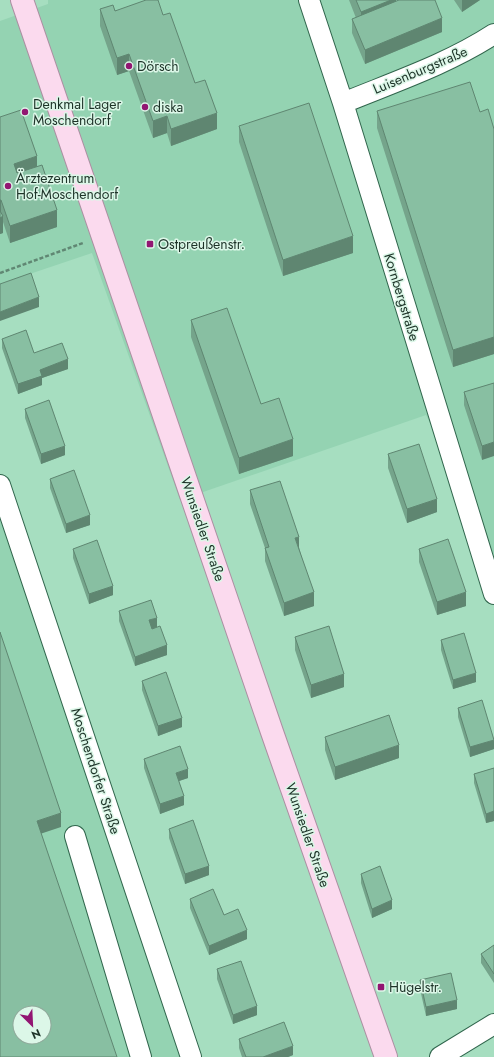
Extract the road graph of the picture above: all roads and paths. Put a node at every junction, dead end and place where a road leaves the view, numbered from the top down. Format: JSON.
{"nodes":[{"id":1,"x":22,"y":0,"type":"edge"},
{"id":2,"x":309,"y":0,"type":"edge"},
{"id":3,"x":494,"y":34,"type":"edge"},
{"id":4,"x":343,"y":103,"type":"junction"},
{"id":5,"x":103,"y":236,"type":"junction"},
{"id":6,"x":0,"y":273,"type":"edge"},
{"id":7,"x":0,"y":485,"type":"edge"},
{"id":8,"x":494,"y":594,"type":"edge"},
{"id":9,"x":75,"y":836,"type":"dead end"},
{"id":10,"x":494,"y":1024,"type":"edge"},
{"id":11,"x":141,"y":1057,"type":"edge"},
{"id":12,"x":191,"y":1057,"type":"edge"},
{"id":13,"x":385,"y":1057,"type":"edge"},
{"id":14,"x":440,"y":1057,"type":"edge"}],
"edges":[{"from":1,"to":5,"type":"main road","name":"Wunsiedler Straße"},
{"from":2,"to":4,"type":"street","name":"Kornbergstraße"},
{"from":3,"to":4,"type":"street","name":"Luisenburgstraße"},
{"from":4,"to":8,"type":"street","name":"Kornbergstraße"},
{"from":5,"to":6,"type":"path"},
{"from":5,"to":13,"type":"main road","name":"Wunsiedler Straße"},
{"from":7,"to":12,"type":"street","name":"Moschendorfer Straße"},
{"from":9,"to":11,"type":"street"},
{"from":10,"to":14,"type":"street"}]}
